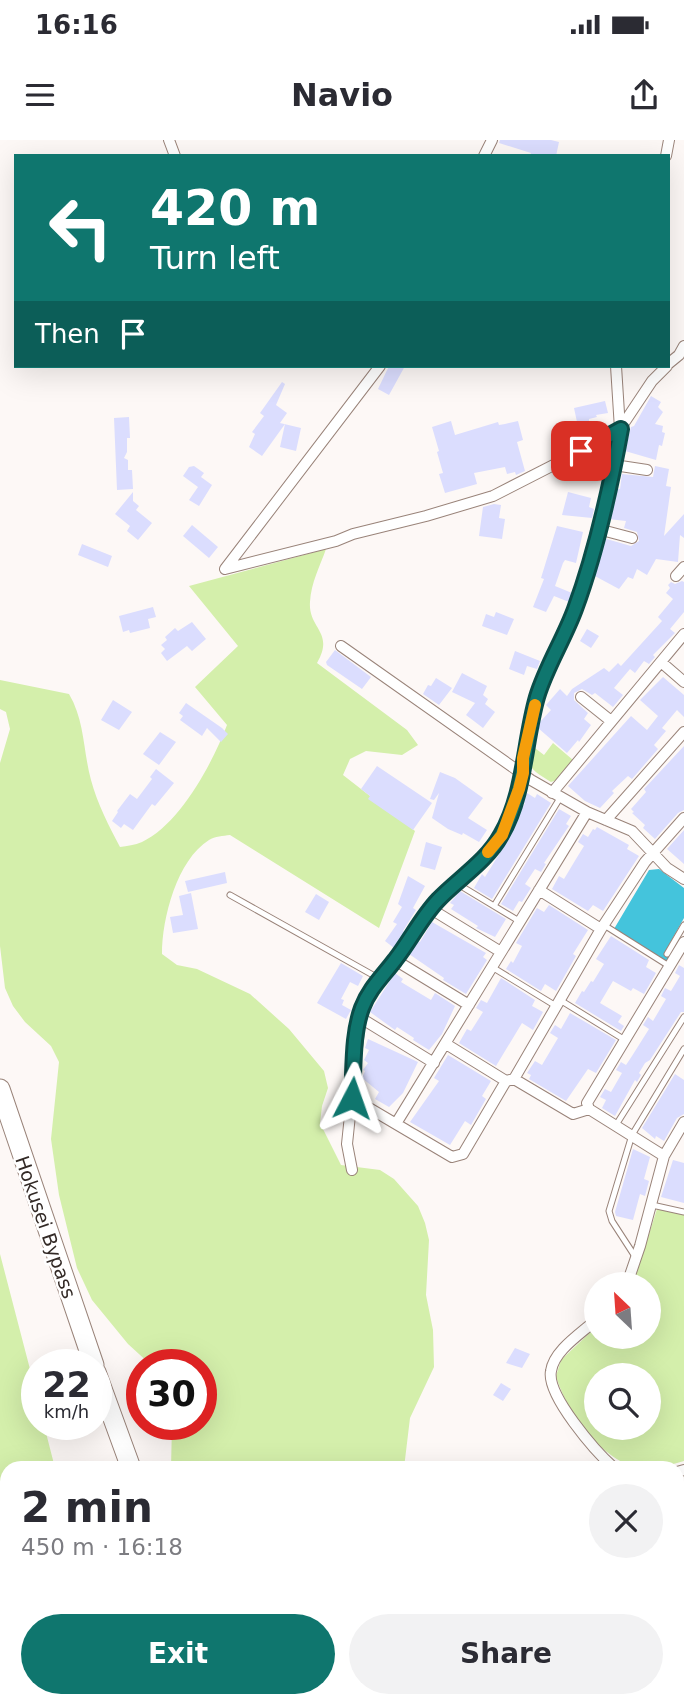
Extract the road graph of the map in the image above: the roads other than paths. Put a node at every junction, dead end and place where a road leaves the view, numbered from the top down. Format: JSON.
{"nodes":[{"id":1,"x":684,"y":346,"type":"edge"},
{"id":2,"x":670,"y":363,"type":"edge"},
{"id":3,"x":378,"y":368,"type":"edge"},
{"id":4,"x":616,"y":368,"type":"edge"},
{"id":5,"x":665,"y":368,"type":"edge"},
{"id":6,"x":621,"y":429,"type":"junction"},
{"id":7,"x":614,"y":465,"type":"junction"},
{"id":8,"x":647,"y":470,"type":"dead end"},
{"id":9,"x":598,"y":529,"type":"junction"},
{"id":10,"x":632,"y":538,"type":"dead end"},
{"id":11,"x":684,"y":634,"type":"edge"},
{"id":12,"x":341,"y":646,"type":"dead end"},
{"id":13,"x":661,"y":662,"type":"junction"},
{"id":14,"x":684,"y":682,"type":"edge"},
{"id":15,"x":581,"y":697,"type":"dead end"},
{"id":16,"x":611,"y":721,"type":"junction"},
{"id":17,"x":684,"y":732,"type":"edge"},
{"id":18,"x":523,"y":773,"type":"junction"},
{"id":19,"x":556,"y":795,"type":"junction"},
{"id":20,"x":587,"y":812,"type":"junction"},
{"id":21,"x":684,"y":818,"type":"edge"},
{"id":22,"x":607,"y":820,"type":"junction"},
{"id":23,"x":653,"y":853,"type":"junction"},
{"id":24,"x":684,"y":879,"type":"edge"},
{"id":25,"x":456,"y":883,"type":"junction"},
{"id":26,"x":538,"y":890,"type":"junction"},
{"id":27,"x":230,"y":895,"type":"dead end"},
{"id":28,"x":494,"y":906,"type":"junction"},
{"id":29,"x":431,"y":909,"type":"junction"},
{"id":30,"x":520,"y":921,"type":"junction"},
{"id":31,"x":684,"y":925,"type":"edge"},
{"id":32,"x":603,"y":927,"type":"junction"},
{"id":33,"x":684,"y":942,"type":"edge"},
{"id":34,"x":501,"y":953,"type":"junction"},
{"id":35,"x":667,"y":954,"type":"dead end"},
{"id":36,"x":395,"y":960,"type":"junction"},
{"id":37,"x":669,"y":966,"type":"junction"},
{"id":38,"x":492,"y":967,"type":"junction"},
{"id":39,"x":380,"y":979,"type":"junction"},
{"id":40,"x":558,"y":1003,"type":"junction"},
{"id":41,"x":469,"y":1005,"type":"junction"},
{"id":42,"x":359,"y":1017,"type":"junction"},
{"id":43,"x":684,"y":1017,"type":"edge"},
{"id":44,"x":625,"y":1040,"type":"junction"},
{"id":45,"x":446,"y":1044,"type":"junction"},
{"id":46,"x":684,"y":1049,"type":"edge"},
{"id":47,"x":433,"y":1063,"type":"junction"},
{"id":48,"x":510,"y":1080,"type":"junction"},
{"id":49,"x":0,"y":1089,"type":"edge"},
{"id":50,"x":352,"y":1098,"type":"junction"},
{"id":51,"x":589,"y":1109,"type":"junction"},
{"id":52,"x":397,"y":1122,"type":"junction"},
{"id":53,"x":684,"y":1122,"type":"edge"},
{"id":54,"x":615,"y":1125,"type":"junction"},
{"id":55,"x":632,"y":1135,"type":"junction"},
{"id":56,"x":664,"y":1156,"type":"junction"},
{"id":57,"x":352,"y":1170,"type":"dead end"},
{"id":58,"x":652,"y":1205,"type":"junction"},
{"id":59,"x":684,"y":1212,"type":"edge"},
{"id":60,"x":636,"y":1258,"type":"junction"},
{"id":61,"x":631,"y":1272,"type":"edge"},
{"id":62,"x":584,"y":1331,"type":"edge"},
{"id":63,"x":89,"y":1349,"type":"edge"},
{"id":64,"x":112,"y":1416,"type":"edge"},
{"id":65,"x":128,"y":1461,"type":"edge"},
{"id":66,"x":606,"y":1461,"type":"edge"}],
"edges":[{"from":1,"to":2,"type":"street"},
{"from":3,"to":6,"type":"street"},
{"from":4,"to":6,"type":"street"},
{"from":5,"to":6,"type":"street"},
{"from":6,"to":7,"type":"street"},
{"from":7,"to":8,"type":"street"},
{"from":7,"to":9,"type":"street"},
{"from":9,"to":10,"type":"street"},
{"from":9,"to":18,"type":"street"},
{"from":11,"to":13,"type":"street"},
{"from":12,"to":18,"type":"street"},
{"from":13,"to":14,"type":"street"},
{"from":13,"to":16,"type":"street"},
{"from":15,"to":16,"type":"street"},
{"from":16,"to":19,"type":"street"},
{"from":17,"to":22,"type":"street"},
{"from":18,"to":19,"type":"street"},
{"from":18,"to":25,"type":"street"},
{"from":19,"to":20,"type":"street"},
{"from":19,"to":28,"type":"lane"},
{"from":20,"to":22,"type":"street"},
{"from":20,"to":26,"type":"street"},
{"from":21,"to":23,"type":"street"},
{"from":22,"to":23,"type":"street"},
{"from":23,"to":24,"type":"street"},
{"from":23,"to":32,"type":"street"},
{"from":25,"to":28,"type":"lane"},
{"from":25,"to":29,"type":"street"},
{"from":26,"to":30,"type":"street"},
{"from":26,"to":32,"type":"street"},
{"from":27,"to":39,"type":"lane"},
{"from":28,"to":30,"type":"lane"},
{"from":29,"to":34,"type":"street"},
{"from":29,"to":36,"type":"street"},
{"from":30,"to":34,"type":"street"},
{"from":31,"to":35,"type":"lane"},
{"from":32,"to":37,"type":"lane"},
{"from":32,"to":40,"type":"street"},
{"from":33,"to":37,"type":"street"},
{"from":34,"to":38,"type":"street"},
{"from":36,"to":39,"type":"street"},
{"from":36,"to":41,"type":"street"},
{"from":37,"to":44,"type":"street"},
{"from":38,"to":40,"type":"lane"},
{"from":38,"to":41,"type":"street"},
{"from":39,"to":42,"type":"street"},
{"from":40,"to":44,"type":"lane"},
{"from":40,"to":48,"type":"street"},
{"from":41,"to":45,"type":"street"},
{"from":42,"to":47,"type":"street"},
{"from":42,"to":50,"type":"street"},
{"from":43,"to":54,"type":"lane"},
{"from":44,"to":51,"type":"street"},
{"from":45,"to":47,"type":"street"},
{"from":45,"to":48,"type":"street"},
{"from":46,"to":55,"type":"lane"},
{"from":47,"to":52,"type":"street"},
{"from":48,"to":51,"type":"street"},
{"from":48,"to":52,"type":"street"},
{"from":49,"to":63,"type":"highway","name":"Hokusei Bypass"},
{"from":50,"to":52,"type":"street"},
{"from":50,"to":57,"type":"street"},
{"from":51,"to":54,"type":"street"},
{"from":53,"to":56,"type":"street"},
{"from":54,"to":55,"type":"street"},
{"from":55,"to":56,"type":"street"},
{"from":55,"to":60,"type":"lane"},
{"from":56,"to":58,"type":"street"},
{"from":58,"to":59,"type":"lane"},
{"from":58,"to":60,"type":"street"},
{"from":60,"to":61,"type":"street"},
{"from":62,"to":66,"type":"street"},
{"from":64,"to":65,"type":"highway"}]}
